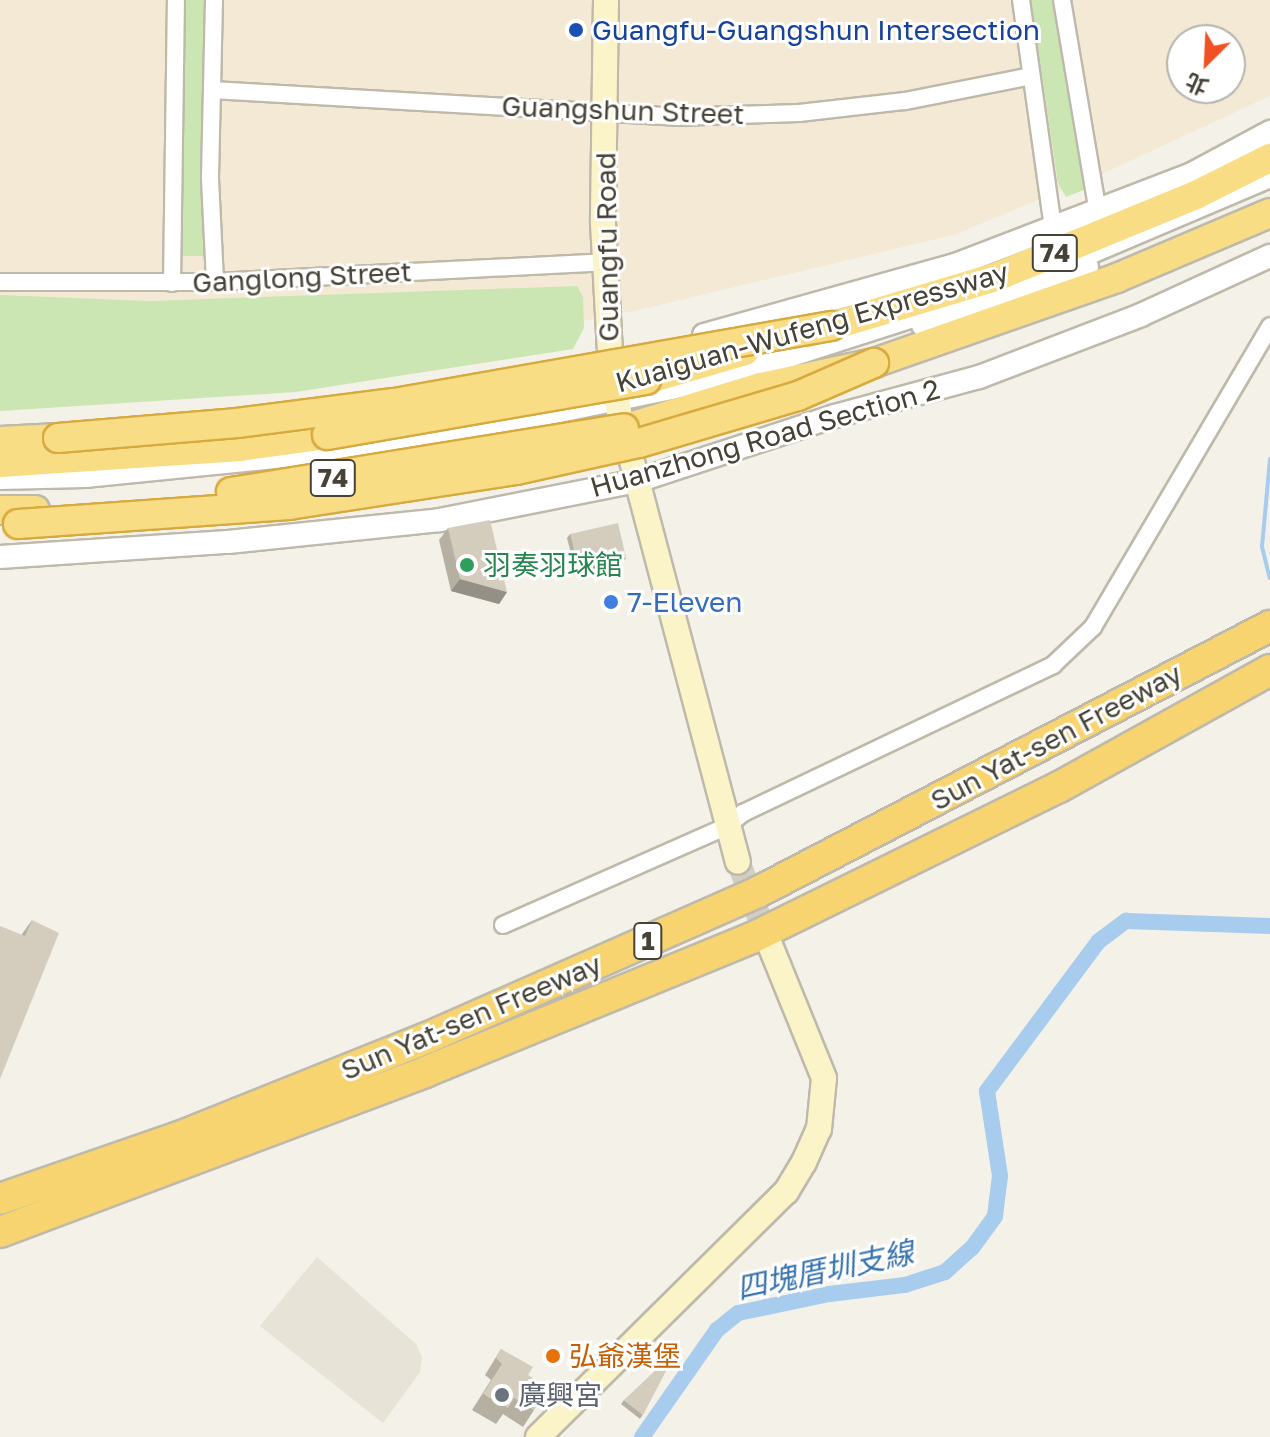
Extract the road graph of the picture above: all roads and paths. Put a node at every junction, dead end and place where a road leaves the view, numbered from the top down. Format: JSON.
{"nodes":[{"id":1,"x":176,"y":0,"type":"edge"},
{"id":2,"x":214,"y":0,"type":"edge"},
{"id":3,"x":606,"y":0,"type":"edge"},
{"id":4,"x":1021,"y":0,"type":"edge"},
{"id":5,"x":1062,"y":0,"type":"edge"},
{"id":6,"x":1031,"y":76,"type":"junction"},
{"id":7,"x":212,"y":90,"type":"junction"},
{"id":8,"x":605,"y":113,"type":"junction"},
{"id":9,"x":1270,"y":132,"type":"edge"},
{"id":10,"x":1270,"y":158,"type":"edge"},
{"id":11,"x":1270,"y":176,"type":"edge"},
{"id":12,"x":1270,"y":190,"type":"edge"},
{"id":13,"x":1098,"y":212,"type":"junction"},
{"id":14,"x":1270,"y":213,"type":"edge"},
{"id":15,"x":1053,"y":227,"type":"junction"},
{"id":16,"x":1270,"y":256,"type":"edge"},
{"id":17,"x":604,"y":262,"type":"junction"},
{"id":18,"x":0,"y":282,"type":"edge"},
{"id":19,"x":215,"y":282,"type":"junction"},
{"id":20,"x":172,"y":283,"type":"junction"},
{"id":21,"x":831,"y":326,"type":"junction"},
{"id":22,"x":1270,"y":326,"type":"edge"},
{"id":23,"x":610,"y":354,"type":"junction"},
{"id":24,"x":618,"y":406,"type":"junction"},
{"id":25,"x":0,"y":431,"type":"edge"},
{"id":26,"x":0,"y":441,"type":"edge"},
{"id":27,"x":0,"y":463,"type":"edge"},
{"id":28,"x":0,"y":478,"type":"edge"},
{"id":29,"x":637,"y":481,"type":"junction"},
{"id":30,"x":0,"y":485,"type":"edge"},
{"id":31,"x":6,"y":520,"type":"edge"},
{"id":32,"x":0,"y":557,"type":"edge"},
{"id":33,"x":1270,"y":626,"type":"edge"},
{"id":34,"x":1270,"y":670,"type":"edge"},
{"id":35,"x":727,"y":826,"type":"junction"},
{"id":36,"x":738,"y":861,"type":"tunnel mouth"},
{"id":37,"x":503,"y":925,"type":"dead end"},
{"id":38,"x":765,"y":933,"type":"tunnel mouth"},
{"id":39,"x":0,"y":1199,"type":"edge"},
{"id":40,"x":0,"y":1232,"type":"edge"},
{"id":41,"x":538,"y":1437,"type":"edge"}],
"edges":[{"from":1,"to":20,"type":"street"},
{"from":2,"to":7,"type":"street"},
{"from":3,"to":8,"type":"main road","name":"Guangfu Road"},
{"from":4,"to":6,"type":"street"},
{"from":5,"to":13,"type":"street"},
{"from":6,"to":8,"type":"street","name":"Guangshun Street"},
{"from":6,"to":15,"type":"street"},
{"from":7,"to":8,"type":"street","name":"Guangshun Street"},
{"from":7,"to":19,"type":"street"},
{"from":8,"to":17,"type":"main road","name":"Guangfu Road"},
{"from":9,"to":13,"type":"street"},
{"from":10,"to":21,"type":"highway","name":"Kuaiguan-Wufeng Expressway","number":"74"},
{"from":11,"to":24,"type":"street"},
{"from":12,"to":24,"type":"street"},
{"from":13,"to":15,"type":"street"},
{"from":14,"to":31,"type":"highway","name":"Kuaiguan-Wufeng Expressway","number":"74","bridge":true},
{"from":15,"to":23,"type":"street"},
{"from":16,"to":29,"type":"street","name":"Huanzhong Road Section 2"},
{"from":17,"to":19,"type":"street","name":"Ganglong Street"},
{"from":17,"to":23,"type":"main road","name":"Guangfu Road"},
{"from":18,"to":20,"type":"street","name":"Ganglong Street"},
{"from":19,"to":20,"type":"street","name":"Ganglong Street"},
{"from":21,"to":26,"type":"highway","bridge":true},
{"from":21,"to":27,"type":"highway","name":"Kuaiguan-Wufeng Expressway","number":"74","bridge":true},
{"from":22,"to":35,"type":"street"},
{"from":23,"to":24,"type":"main road","name":"Guangfu Road"},
{"from":23,"to":25,"type":"street"},
{"from":24,"to":28,"type":"street"},
{"from":24,"to":29,"type":"main road","name":"Guangfu Road"},
{"from":24,"to":30,"type":"street"},
{"from":29,"to":32,"type":"street","name":"Huanzhong Road Section 2"},
{"from":29,"to":35,"type":"main road","name":"Guangfu Road"},
{"from":33,"to":39,"type":"highway","name":"Sun Yat-sen Freeway","number":"1"},
{"from":34,"to":40,"type":"highway","name":"Sun Yat-sen Freeway","number":"1"},
{"from":35,"to":36,"type":"main road","name":"Guangfu Road"},
{"from":35,"to":37,"type":"street"},
{"from":38,"to":41,"type":"main road"}]}
